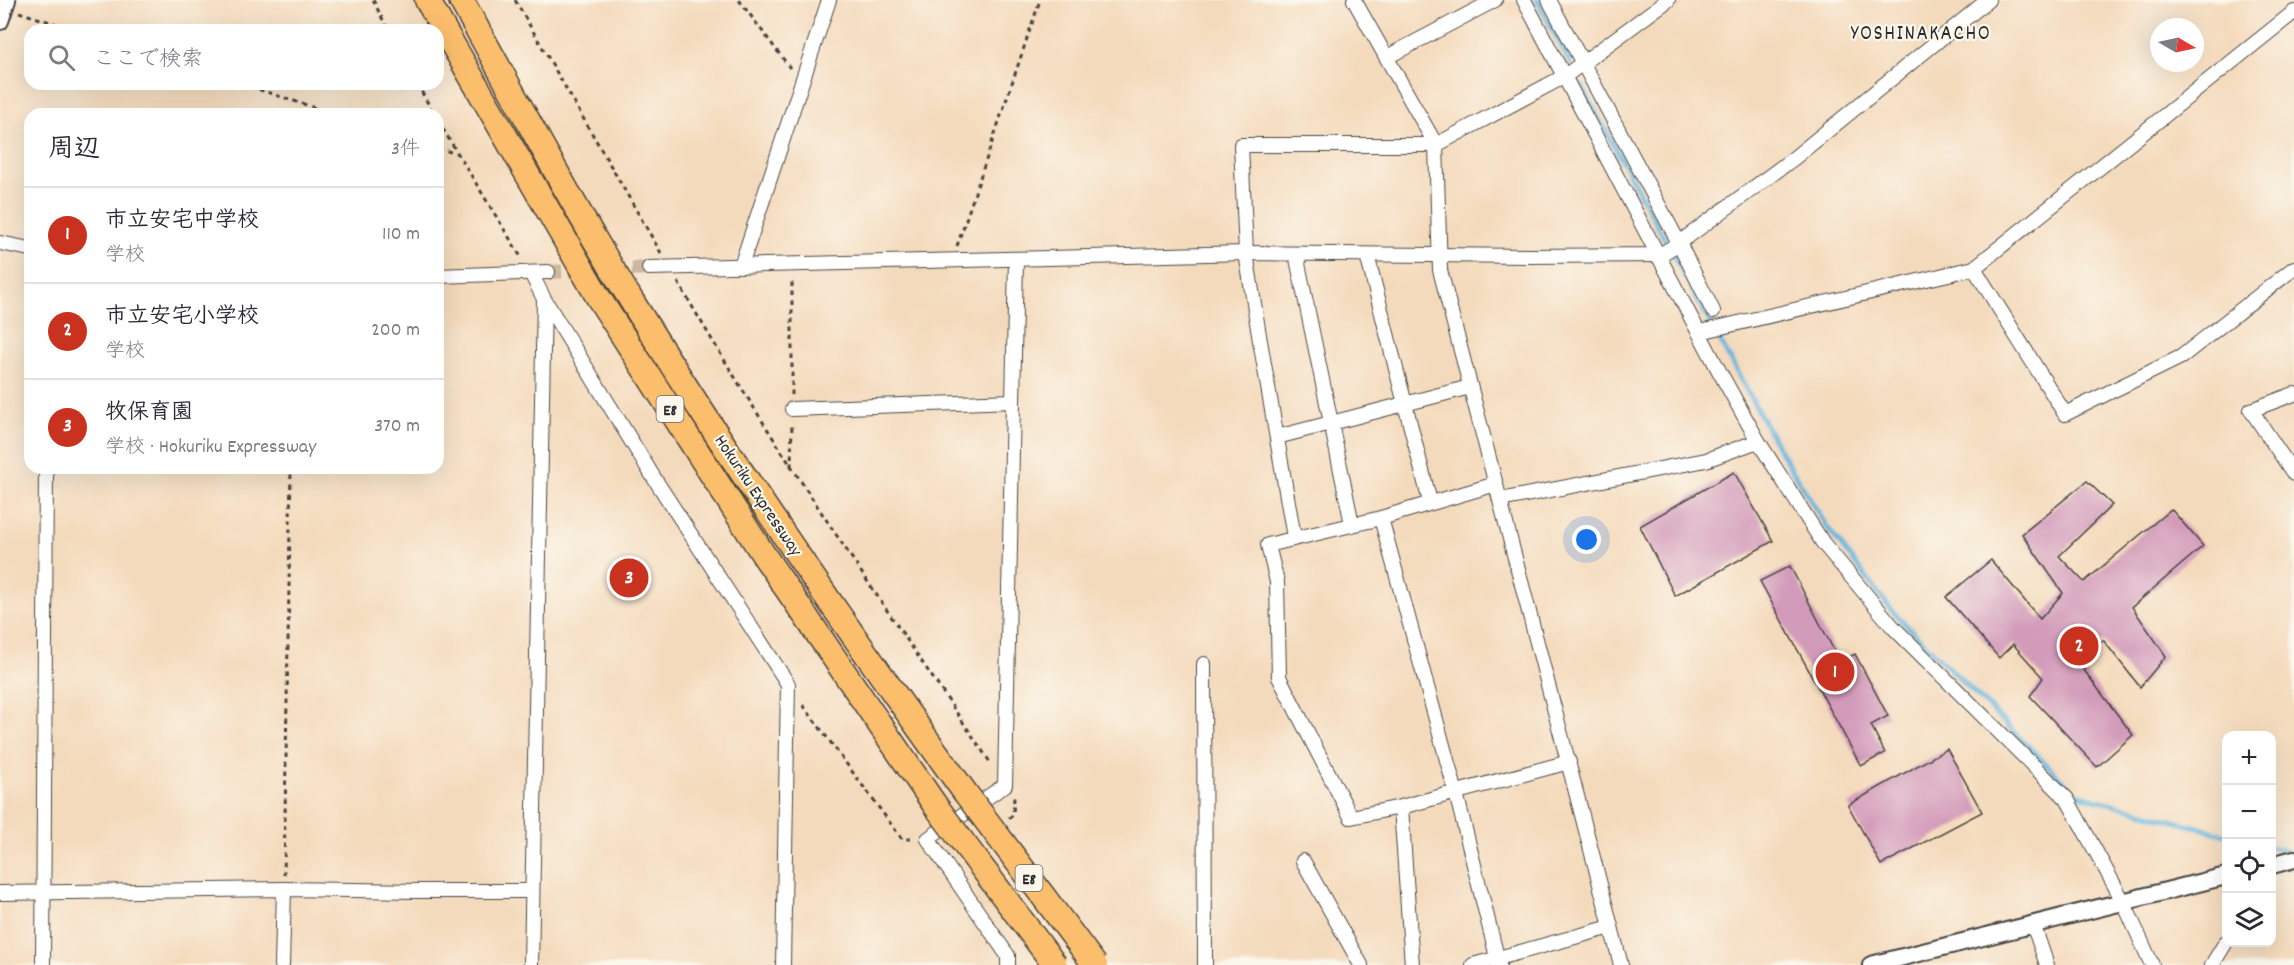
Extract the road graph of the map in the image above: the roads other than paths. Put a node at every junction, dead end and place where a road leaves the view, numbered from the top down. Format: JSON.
{"nodes":[{"id":1,"x":428,"y":0,"type":"edge"},
{"id":2,"x":461,"y":0,"type":"edge"},
{"id":3,"x":829,"y":0,"type":"edge"},
{"id":4,"x":1354,"y":0,"type":"edge"},
{"id":5,"x":1495,"y":0,"type":"edge"},
{"id":6,"x":1524,"y":0,"type":"edge"},
{"id":7,"x":1549,"y":0,"type":"edge"},
{"id":8,"x":1668,"y":0,"type":"edge"},
{"id":9,"x":1988,"y":0,"type":"edge"},
{"id":10,"x":2294,"y":12,"type":"edge"},
{"id":11,"x":442,"y":24,"type":"edge"},
{"id":12,"x":444,"y":28,"type":"edge"},
{"id":13,"x":1387,"y":57,"type":"junction"},
{"id":14,"x":1582,"y":65,"type":"junction"},
{"id":15,"x":1565,"y":76,"type":"junction"},
{"id":16,"x":1436,"y":145,"type":"junction"},
{"id":17,"x":0,"y":243,"type":"edge"},
{"id":18,"x":1679,"y":243,"type":"junction"},
{"id":19,"x":24,"y":248,"type":"edge"},
{"id":20,"x":1246,"y":253,"type":"junction"},
{"id":21,"x":1296,"y":254,"type":"junction"},
{"id":22,"x":1367,"y":255,"type":"junction"},
{"id":23,"x":1440,"y":255,"type":"junction"},
{"id":24,"x":1659,"y":255,"type":"junction"},
{"id":25,"x":1016,"y":259,"type":"junction"},
{"id":26,"x":741,"y":266,"type":"junction"},
{"id":27,"x":649,"y":268,"type":"tunnel mouth"},
{"id":28,"x":1974,"y":268,"type":"junction"},
{"id":29,"x":2294,"y":268,"type":"edge"},
{"id":30,"x":531,"y":273,"type":"junction"},
{"id":31,"x":548,"y":273,"type":"tunnel mouth"},
{"id":32,"x":444,"y":276,"type":"edge"},
{"id":33,"x":544,"y":299,"type":"junction"},
{"id":34,"x":1713,"y":311,"type":"dead end"},
{"id":35,"x":1700,"y":332,"type":"junction"},
{"id":36,"x":1470,"y":387,"type":"junction"},
{"id":37,"x":2294,"y":394,"type":"edge"},
{"id":38,"x":1013,"y":401,"type":"junction"},
{"id":39,"x":1404,"y":404,"type":"junction"},
{"id":40,"x":792,"y":409,"type":"road end"},
{"id":41,"x":1331,"y":423,"type":"junction"},
{"id":42,"x":1277,"y":438,"type":"junction"},
{"id":43,"x":1758,"y":441,"type":"junction"},
{"id":44,"x":46,"y":474,"type":"edge"},
{"id":45,"x":2294,"y":474,"type":"edge"},
{"id":46,"x":1496,"y":484,"type":"junction"},
{"id":47,"x":1500,"y":500,"type":"junction"},
{"id":48,"x":1430,"y":502,"type":"junction"},
{"id":49,"x":1381,"y":518,"type":"junction"},
{"id":50,"x":1352,"y":524,"type":"junction"},
{"id":51,"x":1294,"y":537,"type":"junction"},
{"id":52,"x":1204,"y":664,"type":"dead end"},
{"id":53,"x":1569,"y":762,"type":"junction"},
{"id":54,"x":1456,"y":793,"type":"junction"},
{"id":55,"x":1401,"y":807,"type":"junction"},
{"id":56,"x":2294,"y":859,"type":"edge"},
{"id":57,"x":1303,"y":861,"type":"dead end"},
{"id":58,"x":2276,"y":865,"type":"edge"},
{"id":59,"x":2222,"y":877,"type":"edge"},
{"id":60,"x":284,"y":889,"type":"junction"},
{"id":61,"x":531,"y":891,"type":"junction"},
{"id":62,"x":0,"y":893,"type":"edge"},
{"id":63,"x":44,"y":894,"type":"junction"},
{"id":64,"x":2122,"y":901,"type":"junction"},
{"id":65,"x":2033,"y":924,"type":"junction"},
{"id":66,"x":1611,"y":927,"type":"junction"},
{"id":67,"x":2223,"y":947,"type":"edge"},
{"id":68,"x":1498,"y":962,"type":"edge"},
{"id":69,"x":43,"y":965,"type":"edge"},
{"id":70,"x":282,"y":965,"type":"edge"},
{"id":71,"x":531,"y":965,"type":"edge"},
{"id":72,"x":783,"y":965,"type":"edge"},
{"id":73,"x":1008,"y":965,"type":"edge"},
{"id":74,"x":1055,"y":965,"type":"edge"},
{"id":75,"x":1095,"y":965,"type":"edge"},
{"id":76,"x":1205,"y":965,"type":"edge"},
{"id":77,"x":1361,"y":965,"type":"edge"},
{"id":78,"x":1412,"y":965,"type":"edge"},
{"id":79,"x":1473,"y":965,"type":"edge"},
{"id":80,"x":1621,"y":965,"type":"edge"},
{"id":81,"x":1870,"y":965,"type":"edge"},
{"id":82,"x":2047,"y":965,"type":"edge"},
{"id":83,"x":2152,"y":965,"type":"edge"},
{"id":84,"x":2212,"y":965,"type":"edge"}],
"edges":[{"from":1,"to":11,"type":"highway","name":"Hokuriku Expressway","number":"E8","bridge":true},
{"from":2,"to":75,"type":"highway","name":"Hokuriku Expressway","number":"E8","bridge":true},
{"from":3,"to":26,"type":"street"},
{"from":4,"to":13,"type":"street"},
{"from":5,"to":13,"type":"street"},
{"from":6,"to":15,"type":"street"},
{"from":7,"to":14,"type":"street"},
{"from":8,"to":14,"type":"street"},
{"from":9,"to":18,"type":"street"},
{"from":10,"to":28,"type":"street"},
{"from":12,"to":74,"type":"highway","name":"Hokuriku Expressway","number":"E8","bridge":true},
{"from":13,"to":16,"type":"street"},
{"from":14,"to":15,"type":"street"},
{"from":14,"to":18,"type":"street"},
{"from":15,"to":16,"type":"street"},
{"from":15,"to":24,"type":"street"},
{"from":16,"to":20,"type":"street"},
{"from":16,"to":23,"type":"street"},
{"from":17,"to":19,"type":"street"},
{"from":18,"to":24,"type":"street"},
{"from":18,"to":34,"type":"street"},
{"from":20,"to":21,"type":"street"},
{"from":20,"to":25,"type":"street"},
{"from":20,"to":42,"type":"street"},
{"from":21,"to":22,"type":"street"},
{"from":21,"to":41,"type":"street"},
{"from":22,"to":23,"type":"street"},
{"from":22,"to":39,"type":"street"},
{"from":23,"to":24,"type":"street"},
{"from":23,"to":36,"type":"street"},
{"from":24,"to":35,"type":"street"},
{"from":25,"to":26,"type":"street"},
{"from":25,"to":38,"type":"street"},
{"from":26,"to":27,"type":"street"},
{"from":28,"to":29,"type":"street"},
{"from":28,"to":35,"type":"street"},
{"from":30,"to":31,"type":"street"},
{"from":30,"to":32,"type":"street"},
{"from":30,"to":33,"type":"street"},
{"from":33,"to":61,"type":"street"},
{"from":33,"to":72,"type":"street"},
{"from":35,"to":43,"type":"street"},
{"from":36,"to":39,"type":"street"},
{"from":36,"to":46,"type":"street"},
{"from":37,"to":45,"type":"street"},
{"from":38,"to":40,"type":"street"},
{"from":38,"to":73,"type":"street"},
{"from":39,"to":41,"type":"street"},
{"from":39,"to":48,"type":"street"},
{"from":41,"to":42,"type":"street"},
{"from":41,"to":50,"type":"street"},
{"from":42,"to":51,"type":"street"},
{"from":43,"to":47,"type":"street"},
{"from":43,"to":64,"type":"street"},
{"from":44,"to":63,"type":"street"},
{"from":46,"to":47,"type":"street"},
{"from":46,"to":48,"type":"street"},
{"from":47,"to":53,"type":"street"},
{"from":48,"to":49,"type":"street"},
{"from":49,"to":50,"type":"street"},
{"from":49,"to":54,"type":"street"},
{"from":50,"to":51,"type":"street"},
{"from":51,"to":55,"type":"street"},
{"from":52,"to":76,"type":"street"},
{"from":53,"to":54,"type":"street"},
{"from":53,"to":66,"type":"street"},
{"from":54,"to":55,"type":"street"},
{"from":54,"to":68,"type":"street"},
{"from":55,"to":78,"type":"street"},
{"from":56,"to":58,"type":"street"},
{"from":57,"to":77,"type":"street"},
{"from":59,"to":64,"type":"street"},
{"from":60,"to":61,"type":"street"},
{"from":60,"to":63,"type":"street"},
{"from":60,"to":70,"type":"street"},
{"from":61,"to":71,"type":"street"},
{"from":62,"to":63,"type":"street"},
{"from":63,"to":69,"type":"street"},
{"from":64,"to":65,"type":"street"},
{"from":64,"to":83,"type":"street"},
{"from":65,"to":81,"type":"street"},
{"from":65,"to":82,"type":"street"},
{"from":66,"to":68,"type":"street"},
{"from":66,"to":80,"type":"street"},
{"from":67,"to":84,"type":"street"},
{"from":68,"to":79,"type":"street"}]}
